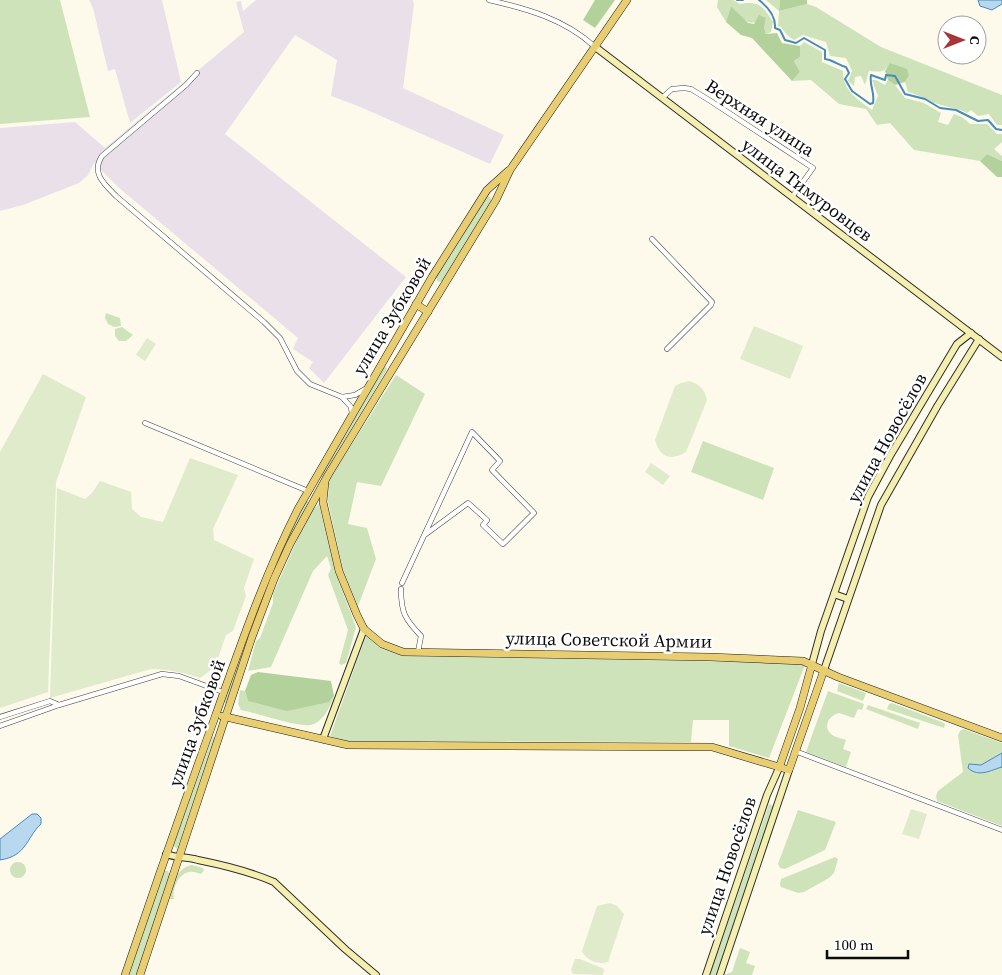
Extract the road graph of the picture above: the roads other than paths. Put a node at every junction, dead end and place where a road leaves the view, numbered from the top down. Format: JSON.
{"nodes":[{"id":1,"x":489,"y":0,"type":"edge"},
{"id":2,"x":627,"y":0,"type":"edge"},
{"id":3,"x":594,"y":46,"type":"junction"},
{"id":4,"x":197,"y":73,"type":"dead end"},
{"id":5,"x":662,"y":98,"type":"junction"},
{"id":6,"x":510,"y":170,"type":"junction"},
{"id":7,"x":487,"y":190,"type":"junction"},
{"id":8,"x":792,"y":197,"type":"junction"},
{"id":9,"x":496,"y":200,"type":"junction"},
{"id":10,"x":652,"y":239,"type":"dead end"},
{"id":11,"x":432,"y":277,"type":"junction"},
{"id":12,"x":444,"y":284,"type":"junction"},
{"id":13,"x":424,"y":290,"type":"junction"},
{"id":14,"x":437,"y":297,"type":"junction"},
{"id":15,"x":416,"y":304,"type":"junction"},
{"id":16,"x":428,"y":312,"type":"junction"},
{"id":17,"x":970,"y":333,"type":"junction"},
{"id":18,"x":979,"y":339,"type":"junction"},
{"id":19,"x":667,"y":349,"type":"dead end"},
{"id":20,"x":1002,"y":357,"type":"edge"},
{"id":21,"x":382,"y":362,"type":"junction"},
{"id":22,"x":391,"y":371,"type":"junction"},
{"id":23,"x":367,"y":388,"type":"junction"},
{"id":24,"x":342,"y":397,"type":"junction"},
{"id":25,"x":352,"y":414,"type":"junction"},
{"id":26,"x":146,"y":423,"type":"dead end"},
{"id":27,"x":326,"y":479,"type":"junction"},
{"id":28,"x":310,"y":489,"type":"junction"},
{"id":29,"x":318,"y":492,"type":"junction"},
{"id":30,"x":323,"y":502,"type":"junction"},
{"id":31,"x":426,"y":534,"type":"junction"},
{"id":32,"x":402,"y":583,"type":"dead end"},
{"id":33,"x":401,"y":589,"type":"dead end"},
{"id":34,"x":834,"y":594,"type":"junction"},
{"id":35,"x":848,"y":599,"type":"junction"},
{"id":36,"x":364,"y":629,"type":"junction"},
{"id":37,"x":418,"y":652,"type":"junction"},
{"id":38,"x":812,"y":664,"type":"junction"},
{"id":39,"x":824,"y":670,"type":"junction"},
{"id":40,"x":224,"y":692,"type":"junction"},
{"id":41,"x":59,"y":705,"type":"junction"},
{"id":42,"x":215,"y":715,"type":"junction"},
{"id":43,"x":0,"y":717,"type":"edge"},
{"id":44,"x":225,"y":717,"type":"junction"},
{"id":45,"x":0,"y":726,"type":"edge"},
{"id":46,"x":1002,"y":738,"type":"edge"},
{"id":47,"x":323,"y":739,"type":"junction"},
{"id":48,"x":795,"y":751,"type":"junction"},
{"id":49,"x":779,"y":768,"type":"junction"},
{"id":50,"x":789,"y":770,"type":"junction"},
{"id":51,"x":1002,"y":830,"type":"edge"},
{"id":52,"x":166,"y":854,"type":"junction"},
{"id":53,"x":179,"y":858,"type":"junction"},
{"id":54,"x":125,"y":975,"type":"edge"},
{"id":55,"x":140,"y":975,"type":"edge"},
{"id":56,"x":376,"y":975,"type":"edge"},
{"id":57,"x":706,"y":975,"type":"edge"},
{"id":58,"x":720,"y":975,"type":"edge"}],
"edges":[{"from":1,"to":3,"type":"street"},
{"from":2,"to":3,"type":"main road","name":"улица Зубковой"},
{"from":3,"to":5,"type":"street","name":"улица Тимуровцев"},
{"from":3,"to":6,"type":"main road","name":"улица Зубковой"},
{"from":4,"to":24,"type":"street"},
{"from":5,"to":8,"type":"street","name":"улица Тимуровцев"},
{"from":5,"to":8,"type":"street","name":"Верхняя улица"},
{"from":6,"to":7,"type":"main road","name":"улица Зубковой"},
{"from":6,"to":9,"type":"main road","name":"улица Зубковой"},
{"from":7,"to":9,"type":"main road"},
{"from":7,"to":11,"type":"main road","name":"улица Зубковой"},
{"from":8,"to":17,"type":"street","name":"улица Тимуровцев"},
{"from":9,"to":12,"type":"main road","name":"улица Зубковой"},
{"from":10,"to":19,"type":"street"},
{"from":11,"to":12,"type":"main road"},
{"from":11,"to":13,"type":"main road","name":"улица Зубковой"},
{"from":12,"to":14,"type":"main road","name":"улица Зубковой"},
{"from":13,"to":14,"type":"main road"},
{"from":13,"to":15,"type":"main road","name":"улица Зубковой"},
{"from":14,"to":16,"type":"main road","name":"улица Зубковой"},
{"from":15,"to":16,"type":"main road"},
{"from":15,"to":21,"type":"main road","name":"улица Зубковой"},
{"from":16,"to":22,"type":"main road","name":"улица Зубковой"},
{"from":17,"to":18,"type":"street","name":"улица Тимуровцев"},
{"from":17,"to":34,"type":"street","name":"улица Новосёлов"},
{"from":18,"to":20,"type":"street","name":"улица Тимуровцев"},
{"from":18,"to":35,"type":"street","name":"улица Новосёлов"},
{"from":21,"to":22,"type":"main road"},
{"from":21,"to":23,"type":"main road","name":"улица Зубковой"},
{"from":22,"to":27,"type":"main road","name":"улица Зубковой"},
{"from":23,"to":24,"type":"street"},
{"from":23,"to":25,"type":"main road","name":"улица Зубковой"},
{"from":24,"to":25,"type":"street"},
{"from":25,"to":28,"type":"main road","name":"улица Зубковой"},
{"from":26,"to":28,"type":"street"},
{"from":27,"to":29,"type":"main road","name":"улица Зубковой"},
{"from":27,"to":30,"type":"main road","name":"улица Советской Армии"},
{"from":28,"to":29,"type":"main road"},
{"from":28,"to":40,"type":"main road","name":"улица Зубковой"},
{"from":29,"to":30,"type":"main road"},
{"from":29,"to":44,"type":"main road","name":"улица Зубковой"},
{"from":30,"to":36,"type":"main road","name":"улица Советской Армии"},
{"from":31,"to":31,"type":"street"},
{"from":31,"to":32,"type":"street"},
{"from":33,"to":37,"type":"street"},
{"from":34,"to":35,"type":"street"},
{"from":34,"to":38,"type":"street","name":"улица Новосёлов"},
{"from":35,"to":39,"type":"street","name":"улица Новосёлов"},
{"from":36,"to":37,"type":"main road","name":"улица Советской Армии"},
{"from":36,"to":47,"type":"street"},
{"from":37,"to":38,"type":"main road","name":"улица Советской Армии"},
{"from":38,"to":39,"type":"main road","name":"улица Советской Армии"},
{"from":38,"to":49,"type":"main road","name":"улица Новосёлов"},
{"from":39,"to":46,"type":"main road","name":"улица Советской Армии"},
{"from":39,"to":48,"type":"main road","name":"улица Новосёлов"},
{"from":40,"to":41,"type":"street"},
{"from":40,"to":42,"type":"main road","name":"улица Зубковой"},
{"from":41,"to":43,"type":"street"},
{"from":41,"to":45,"type":"street"},
{"from":42,"to":44,"type":"main road"},
{"from":42,"to":52,"type":"main road","name":"улица Зубковой"},
{"from":44,"to":47,"type":"main road"},
{"from":44,"to":53,"type":"main road","name":"улица Зубковой"},
{"from":47,"to":49,"type":"main road"},
{"from":48,"to":50,"type":"main road","name":"улица Новосёлов"},
{"from":48,"to":51,"type":"street"},
{"from":49,"to":50,"type":"main road"},
{"from":49,"to":57,"type":"street","name":"улица Новосёлов"},
{"from":50,"to":58,"type":"street","name":"улица Новосёлов"},
{"from":52,"to":53,"type":"street"},
{"from":52,"to":54,"type":"main road","name":"улица Зубковой"},
{"from":53,"to":55,"type":"main road","name":"улица Зубковой"},
{"from":53,"to":56,"type":"street"}]}
